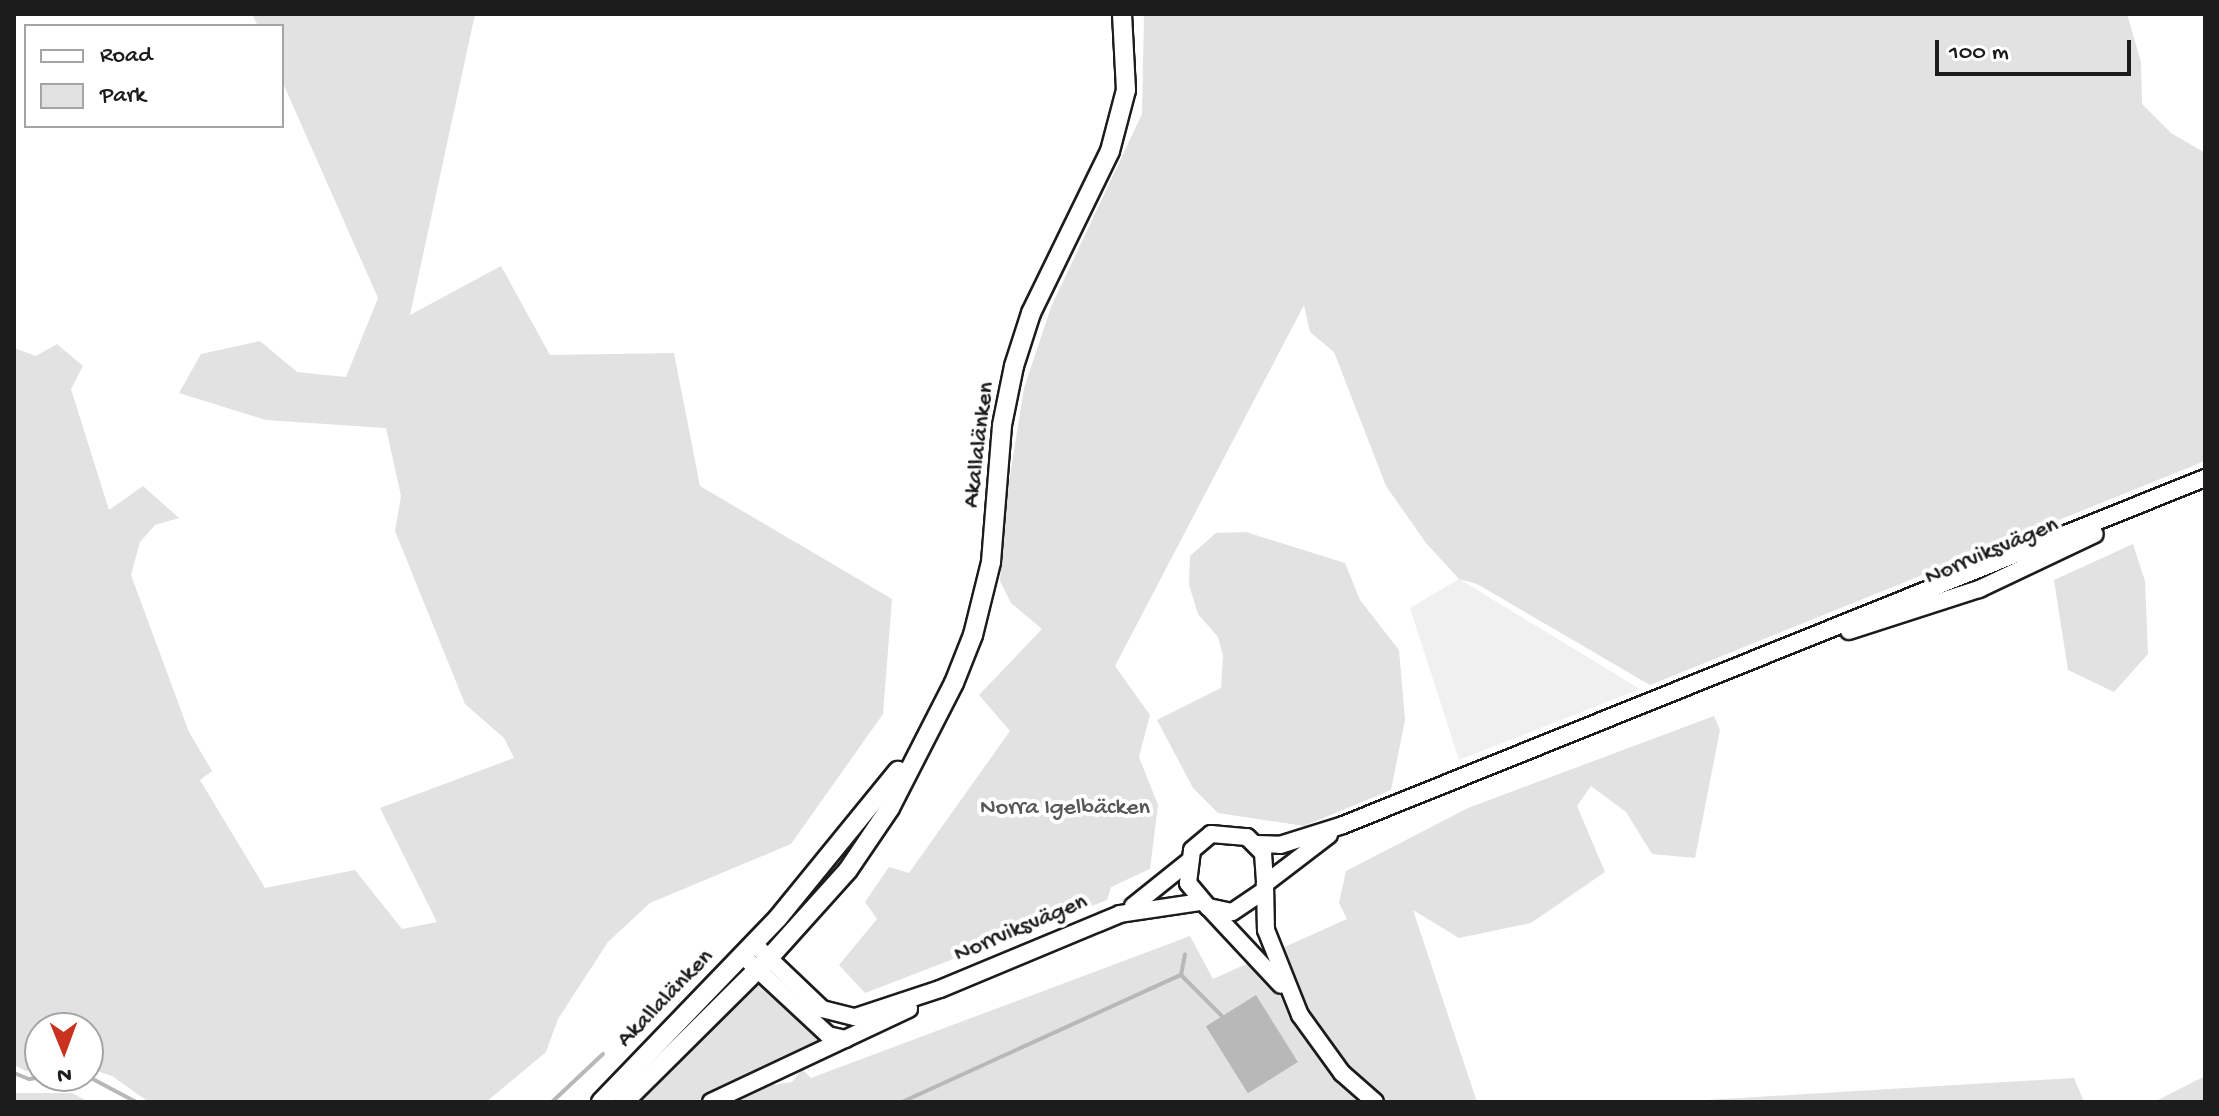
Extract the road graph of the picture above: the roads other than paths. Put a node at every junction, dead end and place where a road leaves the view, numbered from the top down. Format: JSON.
{"nodes":[{"id":1,"x":1122,"y":14,"type":"edge"},
{"id":2,"x":2204,"y":479,"type":"edge"},
{"id":3,"x":1745,"y":664,"type":"junction"},
{"id":4,"x":918,"y":746,"type":"junction"},
{"id":5,"x":1343,"y":825,"type":"junction"},
{"id":6,"x":1257,"y":844,"type":"junction"},
{"id":7,"x":1188,"y":862,"type":"junction"},
{"id":8,"x":1264,"y":888,"type":"junction"},
{"id":9,"x":1204,"y":904,"type":"junction"},
{"id":10,"x":1120,"y":914,"type":"junction"},
{"id":11,"x":748,"y":949,"type":"junction"},
{"id":12,"x":763,"y":964,"type":"junction"},
{"id":13,"x":940,"y":989,"type":"junction"},
{"id":14,"x":1286,"y":990,"type":"junction"},
{"id":15,"x":847,"y":1039,"type":"junction"},
{"id":16,"x":601,"y":1102,"type":"edge"},
{"id":17,"x":624,"y":1102,"type":"edge"},
{"id":18,"x":711,"y":1102,"type":"edge"},
{"id":19,"x":1375,"y":1102,"type":"edge"}],
"edges":[{"from":1,"to":4,"type":"main road","name":"Akallalänken"},
{"from":2,"to":3,"type":"street","name":"Norrviksvägen"},
{"from":2,"to":3,"type":"street","name":"Norrviksvägen"},
{"from":3,"to":5,"type":"street","name":"Norrviksvägen"},
{"from":4,"to":11,"type":"main road","name":"Akallalänken"},
{"from":4,"to":12,"type":"main road","name":"Akallalänken"},
{"from":5,"to":6,"type":"street","name":"Norrviksvägen"},
{"from":5,"to":8,"type":"street","name":"Norrviksvägen"},
{"from":6,"to":7,"type":"street"},
{"from":6,"to":8,"type":"street"},
{"from":7,"to":9,"type":"street"},
{"from":7,"to":10,"type":"street","name":"Norrviksvägen"},
{"from":8,"to":9,"type":"street"},
{"from":8,"to":14,"type":"street"},
{"from":9,"to":10,"type":"street","name":"Norrviksvägen"},
{"from":9,"to":14,"type":"street"},
{"from":10,"to":13,"type":"street","name":"Norrviksvägen"},
{"from":11,"to":12,"type":"street","name":"Norrviksvägen"},
{"from":11,"to":16,"type":"main road","name":"Akallalänken"},
{"from":12,"to":13,"type":"street","name":"Norrviksvägen"},
{"from":12,"to":15,"type":"street","name":"Norrviksvägen"},
{"from":12,"to":17,"type":"main road","name":"Akallalänken"},
{"from":13,"to":15,"type":"street","name":"Norrviksvägen"},
{"from":14,"to":19,"type":"street"},
{"from":15,"to":18,"type":"street","name":"Norrviksvägen"}]}
